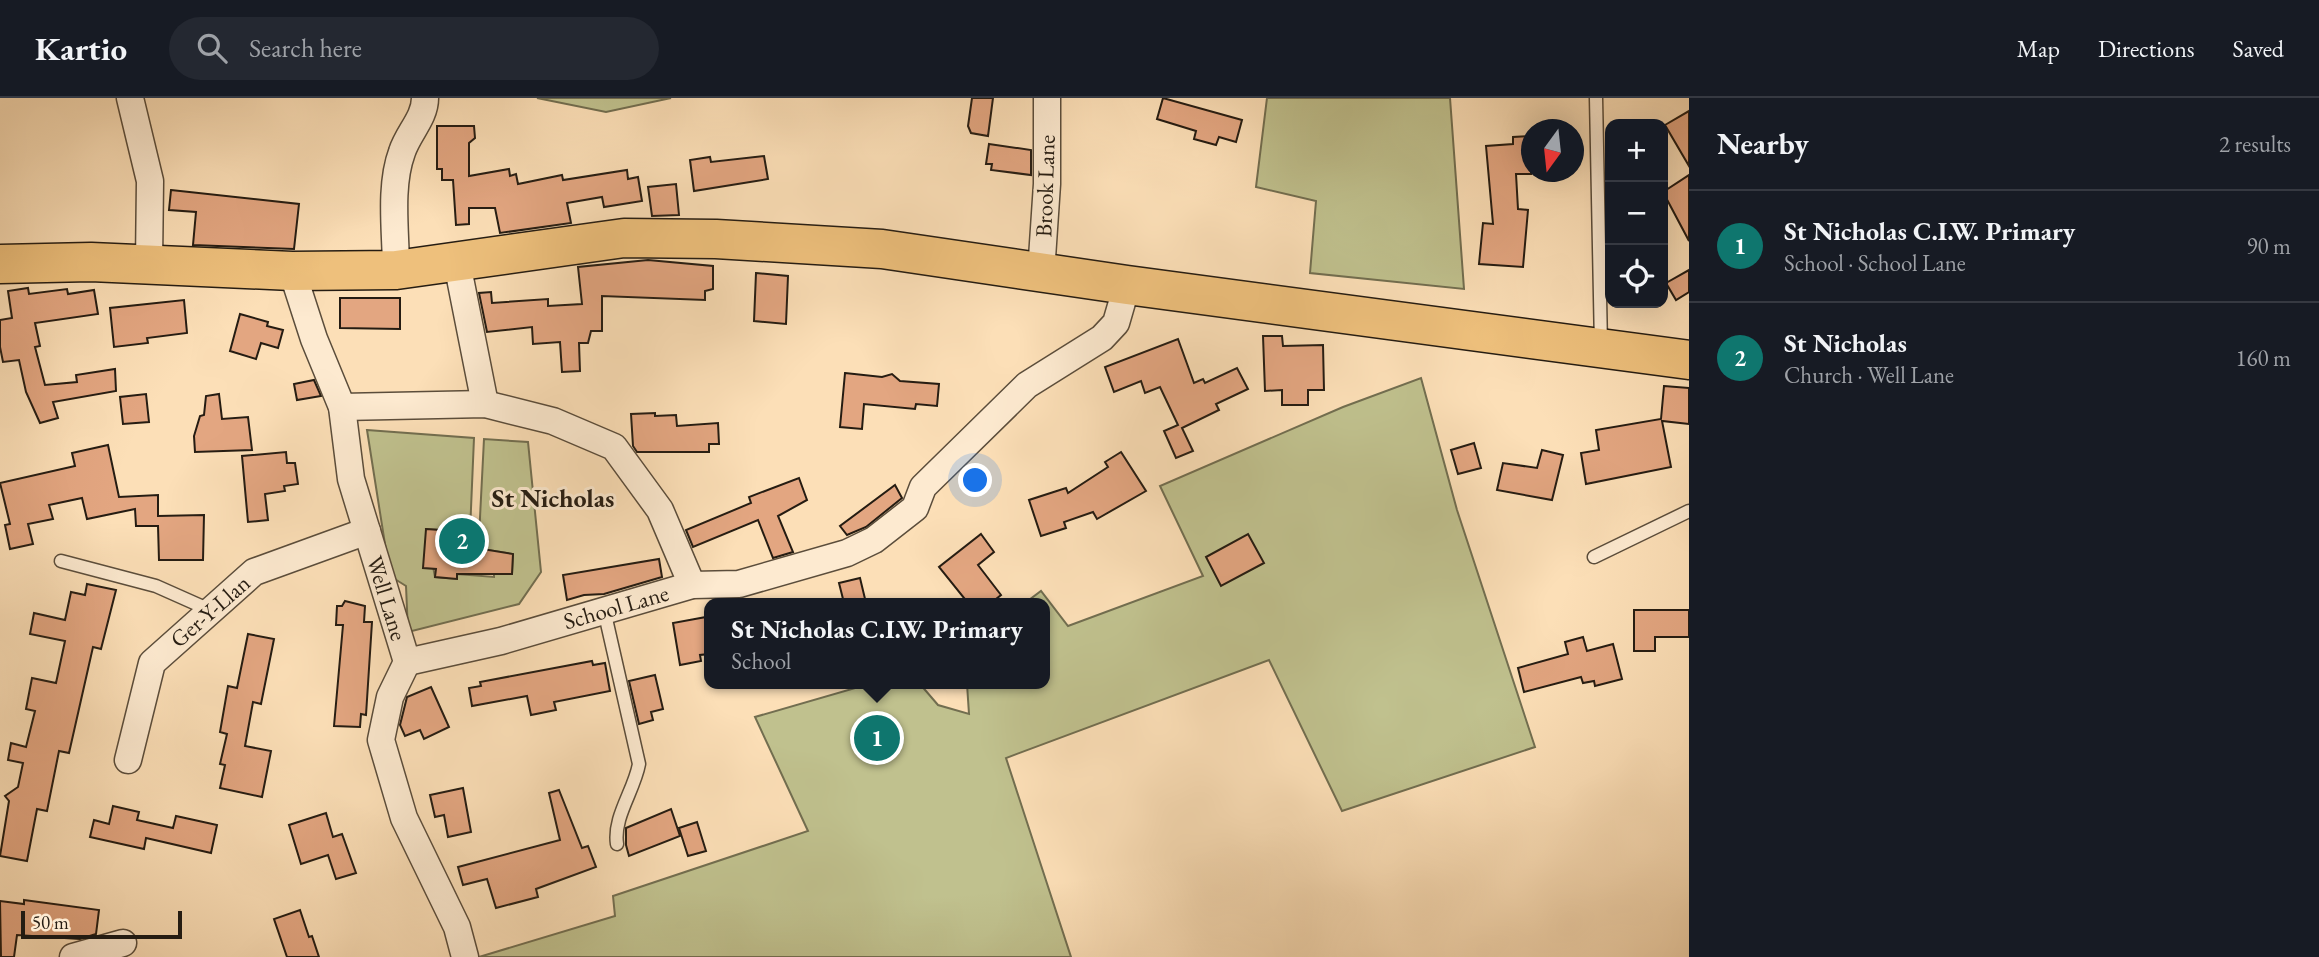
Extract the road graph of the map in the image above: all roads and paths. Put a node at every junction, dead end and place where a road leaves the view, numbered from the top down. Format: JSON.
{"nodes":[{"id":1,"x":130,"y":98,"type":"edge"},
{"id":2,"x":425,"y":98,"type":"edge"},
{"id":3,"x":1047,"y":98,"type":"edge"},
{"id":4,"x":1597,"y":98,"type":"edge"},
{"id":5,"x":149,"y":263,"type":"junction"},
{"id":6,"x":457,"y":263,"type":"junction"},
{"id":7,"x":0,"y":264,"type":"edge"},
{"id":8,"x":396,"y":270,"type":"junction"},
{"id":9,"x":292,"y":271,"type":"junction"},
{"id":10,"x":1041,"y":273,"type":"junction"},
{"id":11,"x":1127,"y":285,"type":"junction"},
{"id":12,"x":1601,"y":348,"type":"junction"},
{"id":13,"x":1689,"y":360,"type":"edge"},
{"id":14,"x":485,"y":404,"type":"junction"},
{"id":15,"x":342,"y":407,"type":"junction"},
{"id":16,"x":1689,"y":511,"type":"edge"},
{"id":17,"x":367,"y":531,"type":"junction"},
{"id":18,"x":1594,"y":557,"type":"dead end"},
{"id":19,"x":61,"y":561,"type":"dead end"},
{"id":20,"x":692,"y":585,"type":"junction"},
{"id":21,"x":604,"y":609,"type":"junction"},
{"id":22,"x":210,"y":610,"type":"junction"},
{"id":23,"x":407,"y":662,"type":"junction"},
{"id":24,"x":128,"y":760,"type":"dead end"},
{"id":25,"x":617,"y":844,"type":"dead end"},
{"id":26,"x":123,"y":943,"type":"dead end"},
{"id":27,"x":460,"y":952,"type":"edge"},
{"id":28,"x":73,"y":957,"type":"edge"}],
"edges":[{"from":1,"to":5,"type":"street"},
{"from":2,"to":8,"type":"street"},
{"from":3,"to":10,"type":"street","name":"Brook Lane"},
{"from":4,"to":12,"type":"lane"},
{"from":5,"to":7,"type":"main road"},
{"from":5,"to":9,"type":"main road"},
{"from":6,"to":8,"type":"main road"},
{"from":6,"to":10,"type":"main road"},
{"from":6,"to":14,"type":"street"},
{"from":8,"to":9,"type":"main road"},
{"from":9,"to":15,"type":"street","name":"Well Lane"},
{"from":10,"to":11,"type":"main road"},
{"from":11,"to":12,"type":"main road"},
{"from":11,"to":20,"type":"street","name":"School Lane"},
{"from":12,"to":13,"type":"main road"},
{"from":14,"to":15,"type":"street"},
{"from":14,"to":20,"type":"street"},
{"from":15,"to":17,"type":"street","name":"Well Lane"},
{"from":16,"to":18,"type":"lane"},
{"from":17,"to":22,"type":"street","name":"Ger-Y-Llan"},
{"from":17,"to":23,"type":"street","name":"Well Lane"},
{"from":19,"to":22,"type":"lane"},
{"from":20,"to":21,"type":"street","name":"School Lane"},
{"from":21,"to":23,"type":"street","name":"School Lane"},
{"from":21,"to":25,"type":"lane"},
{"from":22,"to":24,"type":"street","name":"Ger-Y-Llan"},
{"from":23,"to":27,"type":"street","name":"Well Lane"},
{"from":26,"to":28,"type":"street"}]}
